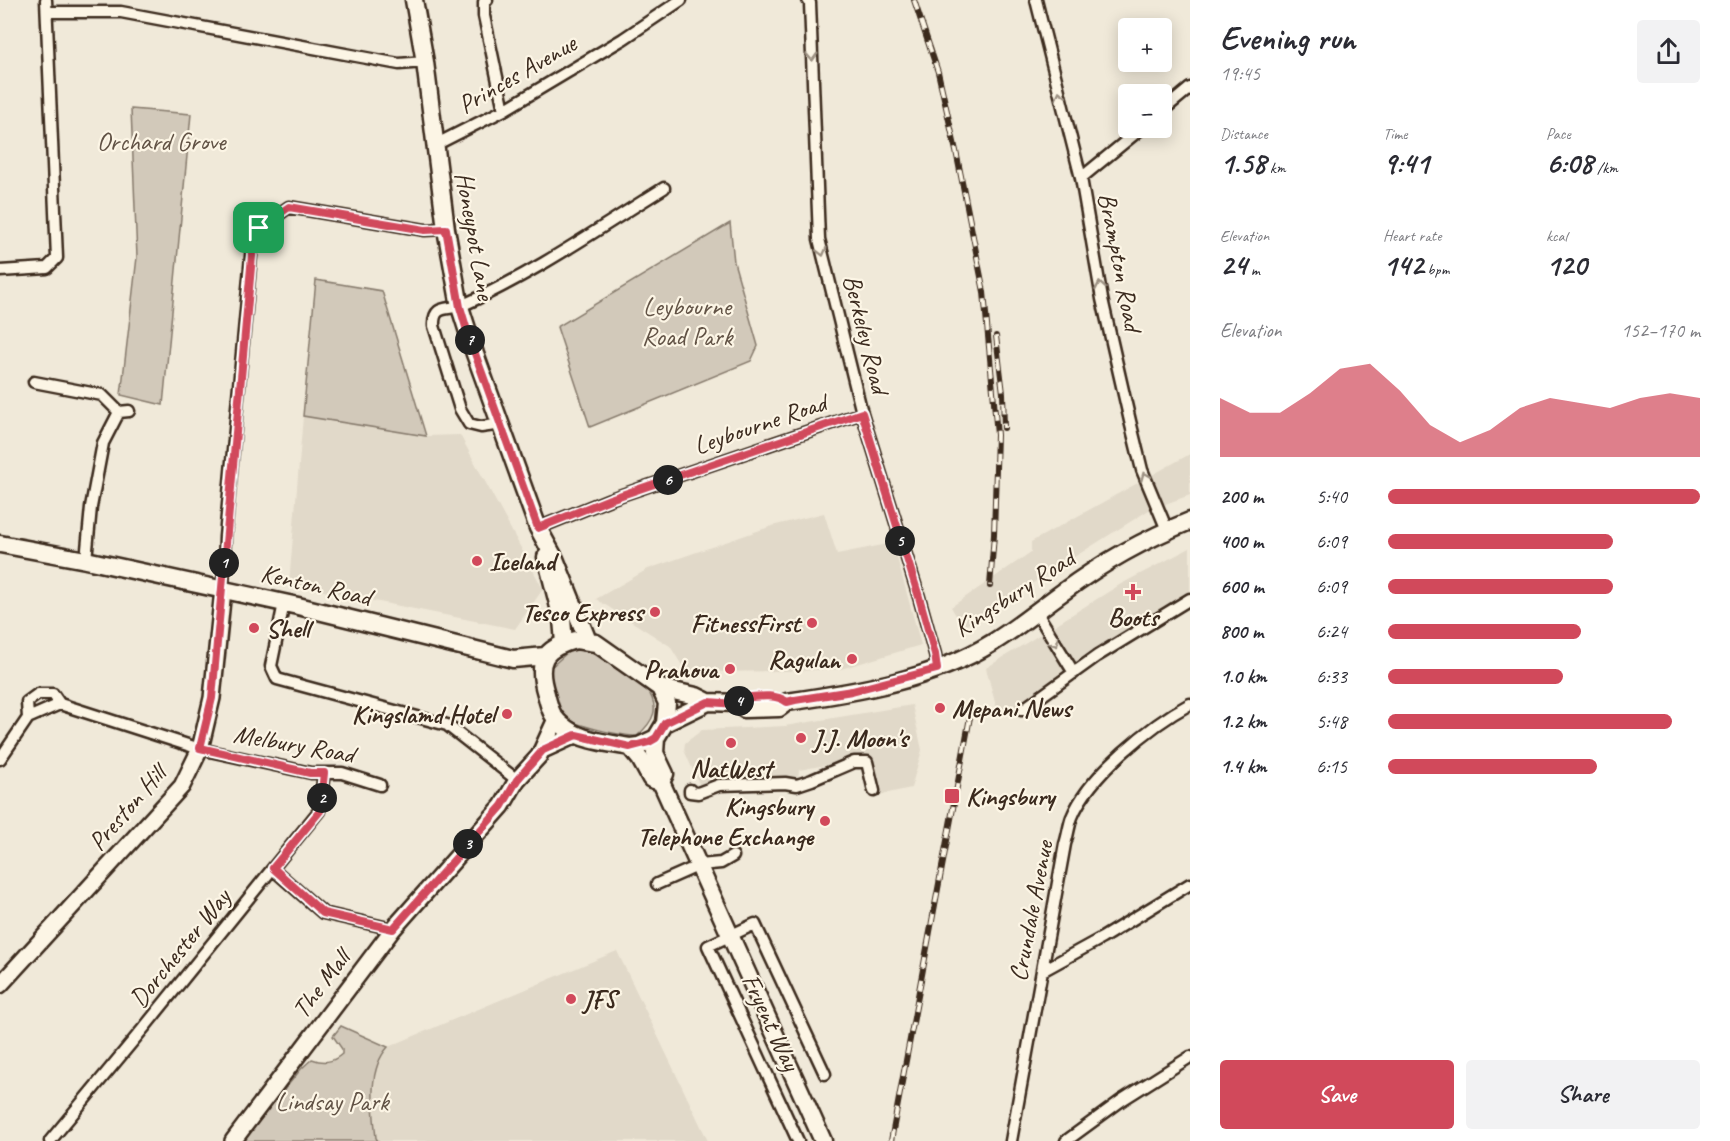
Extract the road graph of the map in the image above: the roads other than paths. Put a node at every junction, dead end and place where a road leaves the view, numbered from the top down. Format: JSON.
{"nodes":[{"id":1,"x":46,"y":0,"type":"edge"},
{"id":2,"x":414,"y":0,"type":"edge"},
{"id":3,"x":487,"y":0,"type":"edge"},
{"id":4,"x":681,"y":0,"type":"edge"},
{"id":5,"x":807,"y":0,"type":"edge"},
{"id":6,"x":1036,"y":0,"type":"edge"},
{"id":7,"x":46,"y":12,"type":"junction"},
{"id":8,"x":425,"y":62,"type":"junction"},
{"id":9,"x":1190,"y":88,"type":"edge"},
{"id":10,"x":1172,"y":103,"type":"edge"},
{"id":11,"x":504,"y":110,"type":"junction"},
{"id":12,"x":1130,"y":138,"type":"edge"},
{"id":13,"x":435,"y":145,"type":"junction"},
{"id":14,"x":1081,"y":178,"type":"junction"},
{"id":15,"x":664,"y":189,"type":"dead end"},
{"id":16,"x":446,"y":229,"type":"junction"},
{"id":17,"x":0,"y":271,"type":"edge"},
{"id":18,"x":460,"y":307,"type":"junction"},
{"id":19,"x":34,"y":382,"type":"dead end"},
{"id":20,"x":862,"y":413,"type":"junction"},
{"id":21,"x":501,"y":424,"type":"junction"},
{"id":22,"x":1190,"y":521,"type":"edge"},
{"id":23,"x":1167,"y":530,"type":"junction"},
{"id":24,"x":541,"y":534,"type":"junction"},
{"id":25,"x":0,"y":544,"type":"edge"},
{"id":26,"x":86,"y":560,"type":"junction"},
{"id":27,"x":223,"y":590,"type":"junction"},
{"id":28,"x":1190,"y":599,"type":"edge"},
{"id":29,"x":284,"y":603,"type":"junction"},
{"id":30,"x":1037,"y":613,"type":"junction"},
{"id":31,"x":588,"y":641,"type":"junction"},
{"id":32,"x":564,"y":643,"type":"junction"},
{"id":33,"x":545,"y":656,"type":"junction"},
{"id":34,"x":513,"y":659,"type":"junction"},
{"id":35,"x":937,"y":669,"type":"junction"},
{"id":36,"x":1074,"y":673,"type":"junction"},
{"id":37,"x":541,"y":680,"type":"junction"},
{"id":38,"x":660,"y":688,"type":"junction"},
{"id":39,"x":708,"y":702,"type":"junction"},
{"id":40,"x":60,"y":704,"type":"junction"},
{"id":41,"x":1190,"y":704,"type":"edge"},
{"id":42,"x":1022,"y":710,"type":"dead end"},
{"id":43,"x":28,"y":718,"type":"junction"},
{"id":44,"x":555,"y":721,"type":"junction"},
{"id":45,"x":665,"y":723,"type":"junction"},
{"id":46,"x":576,"y":735,"type":"junction"},
{"id":47,"x":656,"y":738,"type":"junction"},
{"id":48,"x":630,"y":747,"type":"junction"},
{"id":49,"x":200,"y":748,"type":"junction"},
{"id":50,"x":543,"y":750,"type":"junction"},
{"id":51,"x":0,"y":759,"type":"edge"},
{"id":52,"x":324,"y":773,"type":"junction"},
{"id":53,"x":517,"y":780,"type":"junction"},
{"id":54,"x":662,"y":782,"type":"junction"},
{"id":55,"x":380,"y":785,"type":"dead end"},
{"id":56,"x":690,"y":790,"type":"dead end"},
{"id":57,"x":874,"y":791,"type":"dead end"},
{"id":58,"x":733,"y":856,"type":"dead end"},
{"id":59,"x":700,"y":865,"type":"junction"},
{"id":60,"x":273,"y":868,"type":"junction"},
{"id":61,"x":657,"y":884,"type":"dead end"},
{"id":62,"x":1190,"y":884,"type":"edge"},
{"id":63,"x":393,"y":929,"type":"junction"},
{"id":64,"x":729,"y":936,"type":"junction"},
{"id":65,"x":1042,"y":971,"type":"junction"},
{"id":66,"x":0,"y":985,"type":"edge"},
{"id":67,"x":1190,"y":1057,"type":"edge"},
{"id":68,"x":825,"y":1074,"type":"dead end"},
{"id":69,"x":50,"y":1141,"type":"edge"},
{"id":70,"x":233,"y":1141,"type":"edge"},
{"id":71,"x":798,"y":1141,"type":"edge"},
{"id":72,"x":823,"y":1141,"type":"edge"},
{"id":73,"x":1011,"y":1141,"type":"edge"},
{"id":74,"x":1066,"y":1141,"type":"edge"}],
"edges":[{"from":1,"to":7,"type":"street"},
{"from":2,"to":8,"type":"main road","name":"Honeypot Lane"},
{"from":3,"to":11,"type":"street"},
{"from":4,"to":11,"type":"street","name":"Princes Avenue"},
{"from":5,"to":20,"type":"street","name":"Berkeley Road","one_way":true},
{"from":14,"to":6,"type":"street","name":"Brampton Road","one_way":true},
{"from":7,"to":8,"type":"street"},
{"from":7,"to":17,"type":"street"},
{"from":8,"to":13,"type":"main road","name":"Honeypot Lane"},
{"from":9,"to":10,"type":"street"},
{"from":11,"to":13,"type":"street","name":"Princes Avenue"},
{"from":12,"to":14,"type":"street"},
{"from":13,"to":16,"type":"main road","name":"Honeypot Lane"},
{"from":23,"to":14,"type":"street","name":"Brampton Road","one_way":true},
{"from":15,"to":18,"type":"street"},
{"from":16,"to":18,"type":"main road","name":"Honeypot Lane"},
{"from":16,"to":27,"type":"street"},
{"from":18,"to":21,"type":"main road","name":"Honeypot Lane"},
{"from":18,"to":21,"type":"street"},
{"from":19,"to":26,"type":"street"},
{"from":20,"to":24,"type":"street","name":"Leybourne Road"},
{"from":20,"to":35,"type":"street","name":"Berkeley Road"},
{"from":21,"to":24,"type":"main road","name":"Honeypot Lane"},
{"from":22,"to":23,"type":"main road","name":"Kingsbury Road"},
{"from":23,"to":30,"type":"main road","name":"Kingsbury Road"},
{"from":24,"to":31,"type":"main road","name":"Honeypot Lane"},
{"from":24,"to":32,"type":"main road","name":"Honeypot Lane"},
{"from":25,"to":26,"type":"main road","name":"Kenton Road"},
{"from":26,"to":27,"type":"main road","name":"Kenton Road"},
{"from":27,"to":29,"type":"main road","name":"Kenton Road"},
{"from":27,"to":49,"type":"street","name":"Preston Hill"},
{"from":28,"to":36,"type":"street"},
{"from":29,"to":34,"type":"main road","name":"Kenton Road"},
{"from":29,"to":53,"type":"street"},
{"from":30,"to":35,"type":"main road","name":"Kingsbury Road"},
{"from":30,"to":36,"type":"street","one_way":true},
{"from":31,"to":32,"type":"main road"},
{"from":31,"to":38,"type":"main road"},
{"from":32,"to":33,"type":"main road"},
{"from":33,"to":34,"type":"main road","name":"Kenton Road"},
{"from":33,"to":37,"type":"main road"},
{"from":34,"to":37,"type":"main road","name":"Kenton Road"},
{"from":35,"to":39,"type":"main road","name":"Kingsbury Road"},
{"from":36,"to":42,"type":"street"},
{"from":37,"to":44,"type":"main road"},
{"from":38,"to":39,"type":"main road","name":"Kingsbury Road"},
{"from":38,"to":45,"type":"main road"},
{"from":39,"to":45,"type":"main road","name":"Kingsbury Road"},
{"from":40,"to":43,"type":"street"},
{"from":40,"to":43,"type":"street","name":"Melbury Road"},
{"from":40,"to":49,"type":"street","name":"Melbury Road"},
{"from":41,"to":65,"type":"street","name":"Crundale Avenue"},
{"from":43,"to":51,"type":"street"},
{"from":44,"to":46,"type":"main road"},
{"from":44,"to":50,"type":"street","name":"The Mall"},
{"from":45,"to":47,"type":"main road"},
{"from":46,"to":48,"type":"main road"},
{"from":46,"to":50,"type":"street","name":"The Mall"},
{"from":47,"to":48,"type":"main road"},
{"from":47,"to":54,"type":"main road","name":"Fryent Way"},
{"from":48,"to":54,"type":"main road","name":"Fryent Way"},
{"from":49,"to":52,"type":"street","name":"Melbury Road"},
{"from":49,"to":66,"type":"street","name":"Preston Hill"},
{"from":50,"to":53,"type":"street","name":"The Mall"},
{"from":52,"to":55,"type":"street","name":"Melbury Road"},
{"from":52,"to":60,"type":"street","name":"Dorchester Way"},
{"from":53,"to":63,"type":"street","name":"The Mall"},
{"from":54,"to":59,"type":"main road","name":"Fryent Way"},
{"from":56,"to":57,"type":"street"},
{"from":58,"to":59,"type":"street"},
{"from":59,"to":61,"type":"street"},
{"from":59,"to":64,"type":"main road","name":"Fryent Way"},
{"from":60,"to":63,"type":"street"},
{"from":60,"to":69,"type":"street","name":"Dorchester Way"},
{"from":62,"to":65,"type":"street"},
{"from":63,"to":70,"type":"street","name":"The Mall"},
{"from":64,"to":68,"type":"street"},
{"from":64,"to":71,"type":"street","name":"Fryent Way"},
{"from":64,"to":72,"type":"main road","name":"Fryent Way"},
{"from":65,"to":73,"type":"street","name":"Crundale Avenue"},
{"from":67,"to":74,"type":"street"}]}
